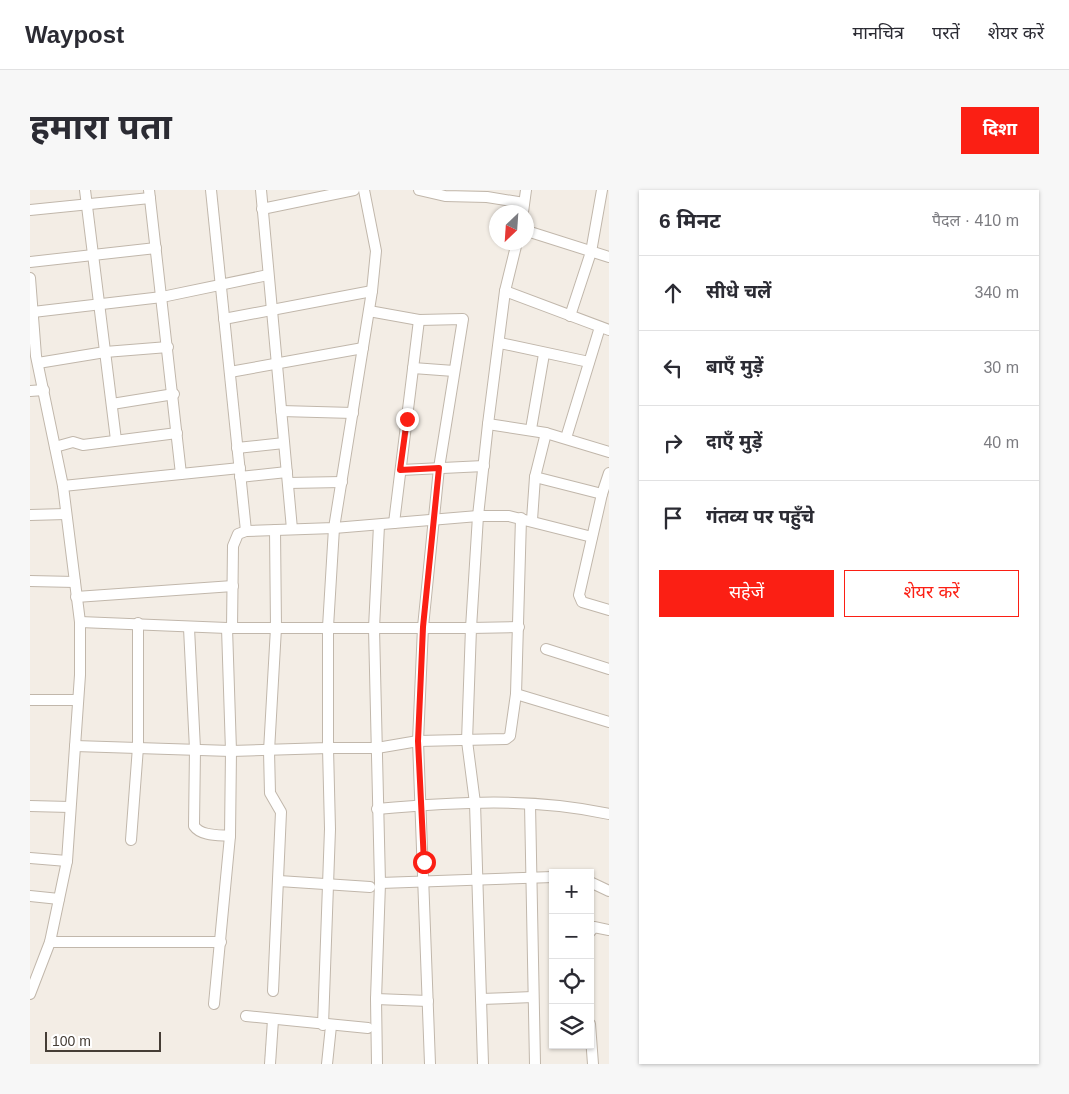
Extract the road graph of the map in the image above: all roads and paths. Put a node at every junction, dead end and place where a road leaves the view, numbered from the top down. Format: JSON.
{"nodes":[{"id":1,"x":85,"y":190,"type":"edge"},
{"id":2,"x":211,"y":190,"type":"edge"},
{"id":3,"x":261,"y":190,"type":"edge"},
{"id":4,"x":354,"y":190,"type":"edge"},
{"id":5,"x":364,"y":190,"type":"edge"},
{"id":6,"x":419,"y":190,"type":"edge"},
{"id":7,"x":526,"y":190,"type":"edge"},
{"id":8,"x":602,"y":190,"type":"edge"},
{"id":9,"x":437,"y":193,"type":"edge"},
{"id":10,"x":150,"y":194,"type":"edge"},
{"id":11,"x":487,"y":194,"type":"edge"},
{"id":12,"x":87,"y":204,"type":"junction"},
{"id":13,"x":515,"y":205,"type":"edge"},
{"id":14,"x":524,"y":205,"type":"edge"},
{"id":15,"x":262,"y":209,"type":"junction"},
{"id":16,"x":30,"y":210,"type":"edge"},
{"id":17,"x":534,"y":234,"type":"edge"},
{"id":18,"x":156,"y":248,"type":"junction"},
{"id":19,"x":515,"y":250,"type":"edge"},
{"id":20,"x":591,"y":252,"type":"junction"},
{"id":21,"x":93,"y":254,"type":"junction"},
{"id":22,"x":609,"y":257,"type":"edge"},
{"id":23,"x":30,"y":262,"type":"edge"},
{"id":24,"x":268,"y":275,"type":"junction"},
{"id":25,"x":30,"y":278,"type":"edge"},
{"id":26,"x":220,"y":287,"type":"junction"},
{"id":27,"x":372,"y":291,"type":"junction"},
{"id":28,"x":505,"y":291,"type":"junction"},
{"id":29,"x":31,"y":294,"type":"edge"},
{"id":30,"x":162,"y":297,"type":"junction"},
{"id":31,"x":99,"y":305,"type":"junction"},
{"id":32,"x":271,"y":309,"type":"junction"},
{"id":33,"x":369,"y":311,"type":"junction"},
{"id":34,"x":33,"y":312,"type":"junction"},
{"id":35,"x":570,"y":316,"type":"junction"},
{"id":36,"x":224,"y":319,"type":"junction"},
{"id":37,"x":419,"y":320,"type":"junction"},
{"id":38,"x":604,"y":329,"type":"edge"},
{"id":39,"x":32,"y":333,"type":"edge"},
{"id":40,"x":500,"y":343,"type":"junction"},
{"id":41,"x":168,"y":346,"type":"junction"},
{"id":42,"x":363,"y":348,"type":"junction"},
{"id":43,"x":105,"y":352,"type":"junction"},
{"id":44,"x":544,"y":354,"type":"junction"},
{"id":45,"x":589,"y":362,"type":"junction"},
{"id":46,"x":38,"y":363,"type":"junction"},
{"id":47,"x":276,"y":364,"type":"junction"},
{"id":48,"x":413,"y":368,"type":"junction"},
{"id":49,"x":454,"y":371,"type":"junction"},
{"id":50,"x":230,"y":372,"type":"junction"},
{"id":51,"x":44,"y":390,"type":"junction"},
{"id":52,"x":30,"y":391,"type":"edge"},
{"id":53,"x":174,"y":394,"type":"junction"},
{"id":54,"x":112,"y":404,"type":"junction"},
{"id":55,"x":281,"y":411,"type":"junction"},
{"id":56,"x":353,"y":413,"type":"junction"},
{"id":57,"x":488,"y":424,"type":"junction"},
{"id":58,"x":531,"y":429,"type":"junction"},
{"id":59,"x":177,"y":433,"type":"junction"},
{"id":60,"x":546,"y":433,"type":"junction"},
{"id":61,"x":566,"y":438,"type":"junction"},
{"id":62,"x":116,"y":440,"type":"junction"},
{"id":63,"x":284,"y":443,"type":"junction"},
{"id":64,"x":56,"y":447,"type":"junction"},
{"id":65,"x":237,"y":448,"type":"junction"},
{"id":66,"x":609,"y":452,"type":"edge"},
{"id":67,"x":484,"y":466,"type":"junction"},
{"id":68,"x":439,"y":468,"type":"junction"},
{"id":69,"x":400,"y":470,"type":"junction"},
{"id":70,"x":240,"y":472,"type":"junction"},
{"id":71,"x":287,"y":472,"type":"junction"},
{"id":72,"x":609,"y":473,"type":"edge"},
{"id":73,"x":181,"y":474,"type":"junction"},
{"id":74,"x":535,"y":477,"type":"junction"},
{"id":75,"x":342,"y":482,"type":"junction"},
{"id":76,"x":288,"y":484,"type":"junction"},
{"id":77,"x":63,"y":486,"type":"junction"},
{"id":78,"x":602,"y":494,"type":"junction"},
{"id":79,"x":66,"y":514,"type":"junction"},
{"id":80,"x":30,"y":516,"type":"edge"},
{"id":81,"x":478,"y":516,"type":"junction"},
{"id":82,"x":521,"y":518,"type":"junction"},
{"id":83,"x":433,"y":520,"type":"junction"},
{"id":84,"x":532,"y":520,"type":"junction"},
{"id":85,"x":394,"y":523,"type":"junction"},
{"id":86,"x":379,"y":525,"type":"junction"},
{"id":87,"x":334,"y":528,"type":"junction"},
{"id":88,"x":292,"y":529,"type":"junction"},
{"id":89,"x":275,"y":530,"type":"junction"},
{"id":90,"x":246,"y":531,"type":"junction"},
{"id":91,"x":592,"y":537,"type":"junction"},
{"id":92,"x":30,"y":581,"type":"edge"},
{"id":93,"x":75,"y":582,"type":"junction"},
{"id":94,"x":233,"y":586,"type":"junction"},
{"id":95,"x":76,"y":597,"type":"junction"},
{"id":96,"x":609,"y":610,"type":"edge"},
{"id":97,"x":80,"y":622,"type":"junction"},
{"id":98,"x":138,"y":623,"type":"junction"},
{"id":99,"x":328,"y":626,"type":"junction"},
{"id":100,"x":423,"y":627,"type":"junction"},
{"id":101,"x":519,"y":627,"type":"junction"},
{"id":102,"x":189,"y":628,"type":"junction"},
{"id":103,"x":230,"y":628,"type":"junction"},
{"id":104,"x":276,"y":628,"type":"junction"},
{"id":105,"x":374,"y":628,"type":"junction"},
{"id":106,"x":471,"y":628,"type":"junction"},
{"id":107,"x":546,"y":649,"type":"dead end"},
{"id":108,"x":609,"y":668,"type":"edge"},
{"id":109,"x":516,"y":694,"type":"junction"},
{"id":110,"x":30,"y":700,"type":"edge"},
{"id":111,"x":78,"y":700,"type":"junction"},
{"id":112,"x":609,"y":722,"type":"edge"},
{"id":113,"x":418,"y":741,"type":"junction"},
{"id":114,"x":467,"y":741,"type":"junction"},
{"id":115,"x":75,"y":746,"type":"junction"},
{"id":116,"x":138,"y":747,"type":"junction"},
{"id":117,"x":328,"y":748,"type":"junction"},
{"id":118,"x":377,"y":748,"type":"junction"},
{"id":119,"x":195,"y":749,"type":"junction"},
{"id":120,"x":270,"y":750,"type":"junction"},
{"id":121,"x":231,"y":751,"type":"junction"},
{"id":122,"x":475,"y":803,"type":"junction"},
{"id":123,"x":530,"y":804,"type":"junction"},
{"id":124,"x":422,"y":805,"type":"junction"},
{"id":125,"x":30,"y":806,"type":"edge"},
{"id":126,"x":70,"y":807,"type":"junction"},
{"id":127,"x":377,"y":809,"type":"junction"},
{"id":128,"x":608,"y":810,"type":"edge"},
{"id":129,"x":230,"y":836,"type":"junction"},
{"id":130,"x":131,"y":840,"type":"dead end"},
{"id":131,"x":30,"y":858,"type":"edge"},
{"id":132,"x":67,"y":861,"type":"junction"},
{"id":133,"x":549,"y":877,"type":"edge"},
{"id":134,"x":533,"y":878,"type":"junction"},
{"id":135,"x":279,"y":881,"type":"junction"},
{"id":136,"x":477,"y":881,"type":"junction"},
{"id":137,"x":424,"y":882,"type":"junction"},
{"id":138,"x":380,"y":883,"type":"junction"},
{"id":139,"x":329,"y":884,"type":"junction"},
{"id":140,"x":594,"y":884,"type":"edge"},
{"id":141,"x":370,"y":887,"type":"dead end"},
{"id":142,"x":609,"y":891,"type":"edge"},
{"id":143,"x":30,"y":896,"type":"edge"},
{"id":144,"x":59,"y":899,"type":"junction"},
{"id":145,"x":594,"y":926,"type":"edge"},
{"id":146,"x":609,"y":930,"type":"edge"},
{"id":147,"x":50,"y":942,"type":"junction"},
{"id":148,"x":221,"y":942,"type":"junction"},
{"id":149,"x":273,"y":991,"type":"dead end"},
{"id":150,"x":30,"y":994,"type":"edge"},
{"id":151,"x":533,"y":997,"type":"junction"},
{"id":152,"x":481,"y":999,"type":"junction"},
{"id":153,"x":376,"y":1000,"type":"junction"},
{"id":154,"x":428,"y":1001,"type":"junction"},
{"id":155,"x":214,"y":1004,"type":"dead end"},
{"id":156,"x":246,"y":1016,"type":"dead end"},
{"id":157,"x":273,"y":1020,"type":"junction"},
{"id":158,"x":327,"y":1026,"type":"junction"},
{"id":159,"x":368,"y":1028,"type":"dead end"},
{"id":160,"x":592,"y":1049,"type":"edge"},
{"id":161,"x":270,"y":1064,"type":"edge"},
{"id":162,"x":327,"y":1064,"type":"edge"},
{"id":163,"x":378,"y":1064,"type":"edge"},
{"id":164,"x":430,"y":1064,"type":"edge"},
{"id":165,"x":483,"y":1064,"type":"edge"},
{"id":166,"x":535,"y":1064,"type":"edge"},
{"id":167,"x":593,"y":1064,"type":"edge"}],
"edges":[{"from":1,"to":12,"type":"street"},
{"from":2,"to":26,"type":"street"},
{"from":3,"to":15,"type":"street"},
{"from":4,"to":15,"type":"street"},
{"from":5,"to":27,"type":"street"},
{"from":6,"to":9,"type":"street"},
{"from":7,"to":14,"type":"street"},
{"from":8,"to":20,"type":"street"},
{"from":9,"to":11,"type":"street"},
{"from":10,"to":12,"type":"street"},
{"from":10,"to":18,"type":"street"},
{"from":11,"to":13,"type":"street"},
{"from":12,"to":16,"type":"street"},
{"from":12,"to":21,"type":"street"},
{"from":15,"to":24,"type":"street"},
{"from":17,"to":20,"type":"street"},
{"from":18,"to":21,"type":"street"},
{"from":18,"to":30,"type":"street"},
{"from":19,"to":28,"type":"street"},
{"from":20,"to":22,"type":"street"},
{"from":20,"to":35,"type":"street"},
{"from":21,"to":23,"type":"street"},
{"from":21,"to":31,"type":"street"},
{"from":24,"to":26,"type":"street"},
{"from":24,"to":32,"type":"street"},
{"from":25,"to":29,"type":"street"},
{"from":26,"to":30,"type":"street"},
{"from":26,"to":36,"type":"street"},
{"from":27,"to":32,"type":"street"},
{"from":27,"to":33,"type":"street"},
{"from":28,"to":35,"type":"street"},
{"from":28,"to":40,"type":"street"},
{"from":29,"to":34,"type":"street"},
{"from":30,"to":31,"type":"street"},
{"from":30,"to":41,"type":"street"},
{"from":31,"to":34,"type":"street"},
{"from":31,"to":43,"type":"street"},
{"from":32,"to":36,"type":"street"},
{"from":32,"to":47,"type":"street"},
{"from":33,"to":37,"type":"street"},
{"from":33,"to":42,"type":"street"},
{"from":34,"to":39,"type":"street"},
{"from":35,"to":38,"type":"street"},
{"from":36,"to":50,"type":"street"},
{"from":37,"to":48,"type":"street"},
{"from":37,"to":49,"type":"street"},
{"from":38,"to":45,"type":"street"},
{"from":39,"to":46,"type":"street"},
{"from":40,"to":44,"type":"street"},
{"from":40,"to":57,"type":"street"},
{"from":41,"to":43,"type":"street"},
{"from":41,"to":53,"type":"street"},
{"from":42,"to":47,"type":"street"},
{"from":42,"to":56,"type":"street"},
{"from":43,"to":46,"type":"street"},
{"from":43,"to":54,"type":"street"},
{"from":44,"to":45,"type":"street"},
{"from":44,"to":58,"type":"street"},
{"from":45,"to":61,"type":"street"},
{"from":46,"to":51,"type":"street"},
{"from":47,"to":50,"type":"street"},
{"from":47,"to":55,"type":"street"},
{"from":48,"to":49,"type":"street"},
{"from":48,"to":69,"type":"street"},
{"from":49,"to":68,"type":"street"},
{"from":50,"to":65,"type":"street"},
{"from":51,"to":52,"type":"street"},
{"from":51,"to":64,"type":"street"},
{"from":53,"to":54,"type":"street"},
{"from":53,"to":59,"type":"street"},
{"from":54,"to":62,"type":"street"},
{"from":55,"to":56,"type":"street"},
{"from":55,"to":63,"type":"street"},
{"from":56,"to":75,"type":"street"},
{"from":57,"to":58,"type":"street"},
{"from":57,"to":67,"type":"street"},
{"from":58,"to":60,"type":"street"},
{"from":59,"to":62,"type":"street"},
{"from":59,"to":73,"type":"street"},
{"from":60,"to":61,"type":"street"},
{"from":60,"to":74,"type":"street"},
{"from":61,"to":66,"type":"street"},
{"from":62,"to":64,"type":"street"},
{"from":63,"to":65,"type":"street"},
{"from":63,"to":71,"type":"street"},
{"from":64,"to":77,"type":"street"},
{"from":65,"to":70,"type":"street"},
{"from":67,"to":68,"type":"street"},
{"from":67,"to":81,"type":"street"},
{"from":68,"to":69,"type":"street"},
{"from":68,"to":83,"type":"street"},
{"from":69,"to":85,"type":"street"},
{"from":70,"to":71,"type":"street"},
{"from":70,"to":73,"type":"street"},
{"from":70,"to":90,"type":"street"},
{"from":71,"to":76,"type":"street"},
{"from":72,"to":78,"type":"street"},
{"from":73,"to":77,"type":"street"},
{"from":74,"to":78,"type":"street"},
{"from":74,"to":84,"type":"street"},
{"from":75,"to":76,"type":"street"},
{"from":75,"to":87,"type":"street"},
{"from":76,"to":88,"type":"street"},
{"from":77,"to":79,"type":"street"},
{"from":78,"to":91,"type":"street"},
{"from":79,"to":80,"type":"street"},
{"from":79,"to":93,"type":"street"},
{"from":81,"to":82,"type":"street"},
{"from":81,"to":83,"type":"street"},
{"from":81,"to":106,"type":"street"},
{"from":82,"to":84,"type":"street"},
{"from":82,"to":101,"type":"street"},
{"from":83,"to":85,"type":"street"},
{"from":83,"to":100,"type":"street"},
{"from":84,"to":91,"type":"street"},
{"from":85,"to":86,"type":"street"},
{"from":86,"to":87,"type":"street"},
{"from":86,"to":105,"type":"street"},
{"from":87,"to":88,"type":"street"},
{"from":87,"to":99,"type":"street"},
{"from":88,"to":89,"type":"street"},
{"from":89,"to":90,"type":"street"},
{"from":89,"to":104,"type":"street"},
{"from":90,"to":94,"type":"street"},
{"from":91,"to":96,"type":"street"},
{"from":92,"to":93,"type":"street"},
{"from":93,"to":95,"type":"street"},
{"from":94,"to":95,"type":"street"},
{"from":94,"to":103,"type":"street"},
{"from":95,"to":97,"type":"street"},
{"from":97,"to":98,"type":"street"},
{"from":97,"to":111,"type":"street"},
{"from":98,"to":102,"type":"street"},
{"from":98,"to":116,"type":"street"},
{"from":99,"to":104,"type":"street"},
{"from":99,"to":105,"type":"street"},
{"from":99,"to":117,"type":"street"},
{"from":100,"to":105,"type":"street"},
{"from":100,"to":106,"type":"street"},
{"from":100,"to":113,"type":"street"},
{"from":101,"to":106,"type":"street"},
{"from":101,"to":109,"type":"street"},
{"from":102,"to":103,"type":"street"},
{"from":102,"to":119,"type":"street"},
{"from":103,"to":104,"type":"street"},
{"from":103,"to":121,"type":"street"},
{"from":104,"to":120,"type":"street"},
{"from":105,"to":118,"type":"street"},
{"from":106,"to":114,"type":"street"},
{"from":107,"to":108,"type":"street"},
{"from":109,"to":112,"type":"street"},
{"from":109,"to":114,"type":"street"},
{"from":110,"to":111,"type":"street"},
{"from":111,"to":115,"type":"street"},
{"from":113,"to":114,"type":"street"},
{"from":113,"to":118,"type":"street"},
{"from":113,"to":124,"type":"street"},
{"from":114,"to":122,"type":"street"},
{"from":115,"to":116,"type":"street"},
{"from":115,"to":126,"type":"street"},
{"from":116,"to":119,"type":"street"},
{"from":116,"to":130,"type":"street"},
{"from":117,"to":118,"type":"street"},
{"from":117,"to":120,"type":"street"},
{"from":117,"to":139,"type":"street"},
{"from":118,"to":127,"type":"street"},
{"from":119,"to":121,"type":"street"},
{"from":119,"to":129,"type":"street"},
{"from":120,"to":121,"type":"street"},
{"from":120,"to":135,"type":"street"},
{"from":121,"to":129,"type":"street"},
{"from":122,"to":123,"type":"street"},
{"from":122,"to":124,"type":"street"},
{"from":122,"to":136,"type":"street"},
{"from":123,"to":128,"type":"street"},
{"from":123,"to":134,"type":"street"},
{"from":124,"to":127,"type":"street"},
{"from":124,"to":137,"type":"street"},
{"from":125,"to":126,"type":"street"},
{"from":126,"to":132,"type":"street"},
{"from":127,"to":138,"type":"street"},
{"from":129,"to":148,"type":"street"},
{"from":131,"to":132,"type":"street"},
{"from":132,"to":144,"type":"street"},
{"from":133,"to":134,"type":"street"},
{"from":134,"to":136,"type":"street"},
{"from":134,"to":151,"type":"street"},
{"from":135,"to":139,"type":"street"},
{"from":135,"to":149,"type":"street"},
{"from":136,"to":137,"type":"street"},
{"from":136,"to":152,"type":"street"},
{"from":137,"to":138,"type":"street"},
{"from":137,"to":154,"type":"street"},
{"from":138,"to":153,"type":"street"},
{"from":139,"to":141,"type":"street"},
{"from":139,"to":158,"type":"street"},
{"from":140,"to":142,"type":"street"},
{"from":143,"to":144,"type":"street"},
{"from":144,"to":147,"type":"street"},
{"from":145,"to":146,"type":"street"},
{"from":147,"to":148,"type":"street"},
{"from":147,"to":150,"type":"street"},
{"from":148,"to":155,"type":"street"},
{"from":151,"to":152,"type":"street"},
{"from":151,"to":166,"type":"street"},
{"from":152,"to":165,"type":"street"},
{"from":153,"to":154,"type":"street"},
{"from":153,"to":163,"type":"street"},
{"from":154,"to":164,"type":"street"},
{"from":156,"to":157,"type":"street"},
{"from":157,"to":158,"type":"street"},
{"from":157,"to":161,"type":"street"},
{"from":158,"to":159,"type":"street"},
{"from":158,"to":162,"type":"street"},
{"from":160,"to":167,"type":"street"}]}
